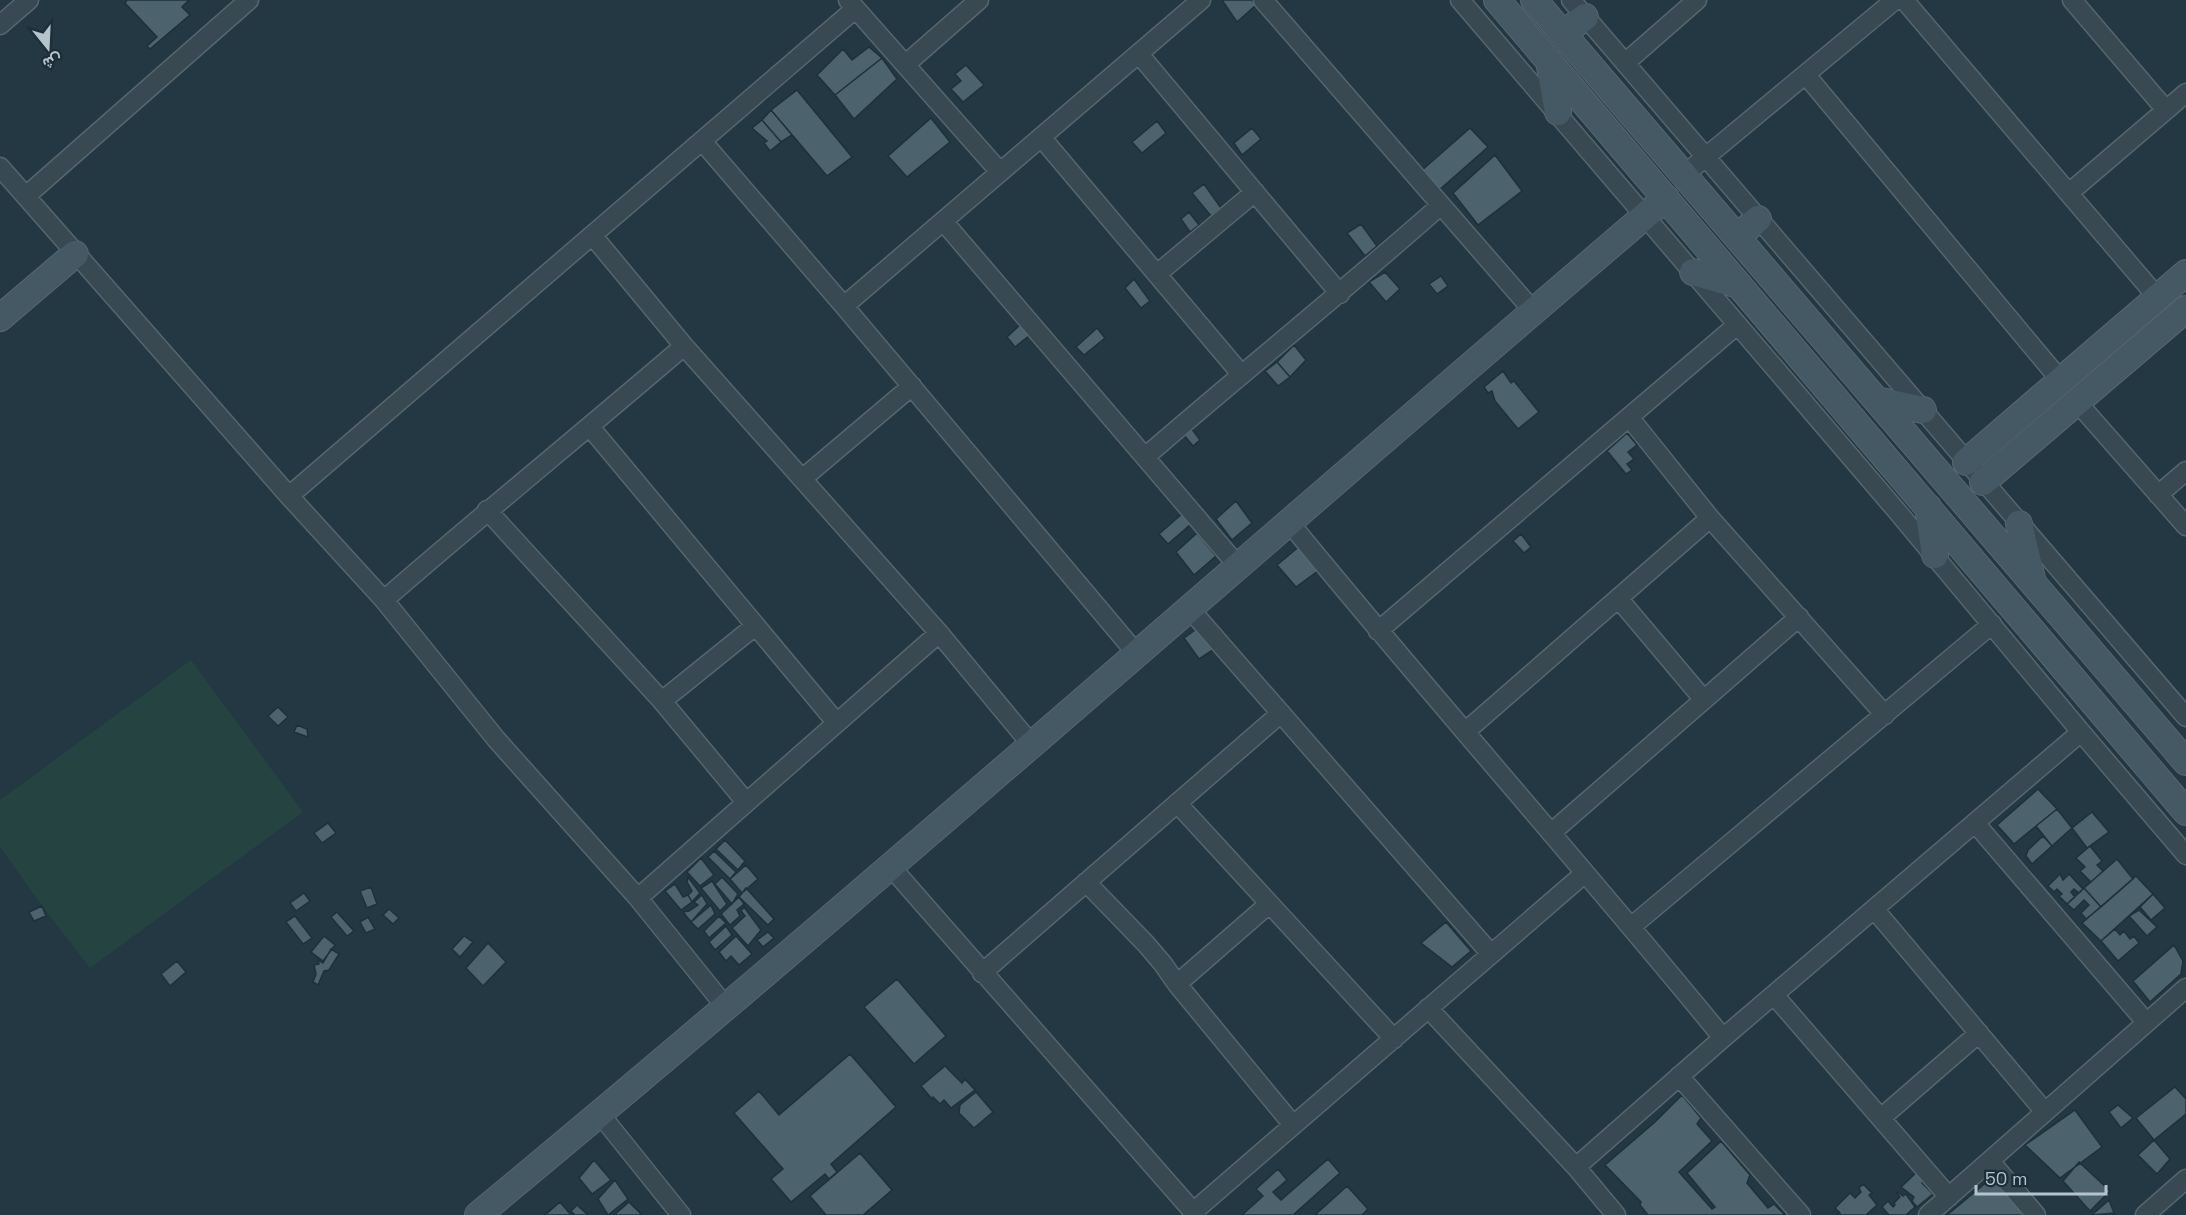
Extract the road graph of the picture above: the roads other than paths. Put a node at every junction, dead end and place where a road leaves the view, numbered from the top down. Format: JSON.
{"nodes":[{"id":1,"x":29,"y":0,"type":"edge"},
{"id":2,"x":249,"y":0,"type":"edge"},
{"id":3,"x":979,"y":0,"type":"edge"},
{"id":4,"x":1201,"y":0,"type":"edge"},
{"id":5,"x":1263,"y":0,"type":"edge"},
{"id":6,"x":1460,"y":0,"type":"edge"},
{"id":7,"x":1497,"y":0,"type":"edge"},
{"id":8,"x":1534,"y":0,"type":"edge"},
{"id":9,"x":1697,"y":0,"type":"edge"},
{"id":10,"x":1895,"y":0,"type":"edge"},
{"id":11,"x":1904,"y":0,"type":"edge"},
{"id":12,"x":2080,"y":3,"type":"edge"},
{"id":13,"x":851,"y":5,"type":"edge"},
{"id":14,"x":1578,"y":8,"type":"edge"},
{"id":15,"x":0,"y":24,"type":"edge"},
{"id":16,"x":1563,"y":34,"type":"junction"},
{"id":17,"x":1139,"y":54,"type":"junction"},
{"id":18,"x":1549,"y":61,"type":"junction"},
{"id":19,"x":1625,"y":63,"type":"junction"},
{"id":20,"x":906,"y":64,"type":"junction"},
{"id":21,"x":1806,"y":75,"type":"junction"},
{"id":22,"x":2186,"y":93,"type":"edge"},
{"id":23,"x":2166,"y":110,"type":"junction"},
{"id":24,"x":1558,"y":112,"type":"junction"},
{"id":25,"x":1041,"y":137,"type":"junction"},
{"id":26,"x":702,"y":141,"type":"junction"},
{"id":27,"x":1705,"y":158,"type":"junction"},
{"id":28,"x":0,"y":168,"type":"edge"},
{"id":29,"x":1000,"y":172,"type":"junction"},
{"id":30,"x":1684,"y":175,"type":"junction"},
{"id":31,"x":1255,"y":192,"type":"junction"},
{"id":32,"x":2069,"y":193,"type":"junction"},
{"id":33,"x":26,"y":196,"type":"junction"},
{"id":34,"x":1666,"y":198,"type":"junction"},
{"id":35,"x":1441,"y":205,"type":"junction"},
{"id":36,"x":1646,"y":215,"type":"junction"},
{"id":37,"x":1758,"y":219,"type":"junction"},
{"id":38,"x":943,"y":221,"type":"junction"},
{"id":39,"x":592,"y":235,"type":"junction"},
{"id":40,"x":1737,"y":237,"type":"junction"},
{"id":41,"x":75,"y":254,"type":"junction"},
{"id":42,"x":1693,"y":272,"type":"junction"},
{"id":43,"x":2186,"y":273,"type":"edge"},
{"id":44,"x":1157,"y":274,"type":"junction"},
{"id":45,"x":1739,"y":285,"type":"junction"},
{"id":46,"x":1340,"y":294,"type":"junction"},
{"id":47,"x":2158,"y":298,"type":"junction"},
{"id":48,"x":844,"y":306,"type":"junction"},
{"id":49,"x":2186,"y":309,"type":"edge"},
{"id":50,"x":1534,"y":312,"type":"junction"},
{"id":51,"x":0,"y":318,"type":"edge"},
{"id":52,"x":1737,"y":325,"type":"junction"},
{"id":53,"x":684,"y":346,"type":"junction"},
{"id":54,"x":1241,"y":374,"type":"junction"},
{"id":55,"x":2061,"y":381,"type":"junction"},
{"id":56,"x":912,"y":386,"type":"junction"},
{"id":57,"x":1876,"y":400,"type":"junction"},
{"id":58,"x":2077,"y":402,"type":"junction"},
{"id":59,"x":1923,"y":411,"type":"junction"},
{"id":60,"x":1629,"y":417,"type":"junction"},
{"id":61,"x":590,"y":427,"type":"junction"},
{"id":62,"x":1145,"y":457,"type":"junction"},
{"id":63,"x":1966,"y":462,"type":"junction"},
{"id":64,"x":2186,"y":471,"type":"edge"},
{"id":65,"x":802,"y":479,"type":"junction"},
{"id":66,"x":1983,"y":482,"type":"junction"},
{"id":67,"x":2158,"y":495,"type":"junction"},
{"id":68,"x":289,"y":496,"type":"junction"},
{"id":69,"x":1928,"y":506,"type":"junction"},
{"id":70,"x":487,"y":510,"type":"junction"},
{"id":71,"x":1710,"y":518,"type":"junction"},
{"id":72,"x":1289,"y":522,"type":"junction"},
{"id":73,"x":2019,"y":524,"type":"junction"},
{"id":74,"x":2186,"y":526,"type":"edge"},
{"id":75,"x":1935,"y":555,"type":"junction"},
{"id":76,"x":1238,"y":566,"type":"junction"},
{"id":77,"x":2033,"y":582,"type":"junction"},
{"id":78,"x":1618,"y":598,"type":"junction"},
{"id":79,"x":384,"y":600,"type":"junction"},
{"id":80,"x":1189,"y":608,"type":"junction"},
{"id":81,"x":1799,"y":617,"type":"junction"},
{"id":82,"x":1992,"y":624,"type":"junction"},
{"id":83,"x":755,"y":626,"type":"junction"},
{"id":84,"x":1378,"y":631,"type":"junction"},
{"id":85,"x":939,"y":633,"type":"junction"},
{"id":86,"x":1136,"y":653,"type":"junction"},
{"id":87,"x":1704,"y":700,"type":"junction"},
{"id":88,"x":662,"y":701,"type":"junction"},
{"id":89,"x":2135,"y":701,"type":"junction"},
{"id":90,"x":1281,"y":713,"type":"junction"},
{"id":91,"x":1886,"y":715,"type":"junction"},
{"id":92,"x":2186,"y":717,"type":"edge"},
{"id":93,"x":837,"y":722,"type":"junction"},
{"id":94,"x":2111,"y":724,"type":"junction"},
{"id":95,"x":1465,"y":732,"type":"junction"},
{"id":96,"x":2081,"y":732,"type":"junction"},
{"id":97,"x":2167,"y":740,"type":"junction"},
{"id":98,"x":1030,"y":744,"type":"junction"},
{"id":99,"x":2144,"y":762,"type":"junction"},
{"id":100,"x":2186,"y":762,"type":"edge"},
{"id":101,"x":746,"y":802,"type":"junction"},
{"id":102,"x":1177,"y":803,"type":"junction"},
{"id":103,"x":2186,"y":812,"type":"edge"},
{"id":104,"x":1976,"y":824,"type":"junction"},
{"id":105,"x":1551,"y":833,"type":"junction"},
{"id":106,"x":2186,"y":855,"type":"edge"},
{"id":107,"x":891,"y":867,"type":"junction"},
{"id":108,"x":1585,"y":873,"type":"junction"},
{"id":109,"x":1086,"y":882,"type":"junction"},
{"id":110,"x":638,"y":898,"type":"junction"},
{"id":111,"x":1269,"y":904,"type":"junction"},
{"id":112,"x":1875,"y":910,"type":"junction"},
{"id":113,"x":1632,"y":926,"type":"junction"},
{"id":114,"x":1491,"y":954,"type":"junction"},
{"id":115,"x":982,"y":973,"type":"junction"},
{"id":116,"x":1177,"y":984,"type":"junction"},
{"id":117,"x":2186,"y":988,"type":"edge"},
{"id":118,"x":1774,"y":995,"type":"junction"},
{"id":119,"x":725,"y":1006,"type":"junction"},
{"id":120,"x":1428,"y":1008,"type":"junction"},
{"id":121,"x":2146,"y":1022,"type":"junction"},
{"id":122,"x":1978,"y":1033,"type":"junction"},
{"id":123,"x":1723,"y":1038,"type":"junction"},
{"id":124,"x":1394,"y":1039,"type":"junction"},
{"id":125,"x":1679,"y":1076,"type":"junction"},
{"id":126,"x":2045,"y":1112,"type":"junction"},
{"id":127,"x":600,"y":1114,"type":"junction"},
{"id":128,"x":1881,"y":1118,"type":"junction"},
{"id":129,"x":1293,"y":1125,"type":"junction"},
{"id":130,"x":1990,"y":1161,"type":"junction"},
{"id":131,"x":1576,"y":1167,"type":"junction"},
{"id":132,"x":2186,"y":1179,"type":"edge"},
{"id":133,"x":1949,"y":1197,"type":"junction"},
{"id":134,"x":1195,"y":1213,"type":"edge"},
{"id":135,"x":478,"y":1215,"type":"edge"},
{"id":136,"x":681,"y":1215,"type":"edge"},
{"id":137,"x":1616,"y":1215,"type":"edge"},
{"id":138,"x":1801,"y":1215,"type":"edge"},
{"id":139,"x":1928,"y":1215,"type":"edge"},
{"id":140,"x":2036,"y":1215,"type":"edge"},
{"id":141,"x":2145,"y":1215,"type":"edge"}],
"edges":[{"from":1,"to":15,"type":"street"},
{"from":2,"to":33,"type":"street"},
{"from":3,"to":20,"type":"street"},
{"from":4,"to":17,"type":"street"},
{"from":5,"to":35,"type":"street"},
{"from":6,"to":24,"type":"street"},
{"from":7,"to":18,"type":"main road"},
{"from":8,"to":16,"type":"main road"},
{"from":9,"to":19,"type":"street"},
{"from":10,"to":21,"type":"street"},
{"from":11,"to":32,"type":"street"},
{"from":12,"to":23,"type":"street"},
{"from":13,"to":20,"type":"street"},
{"from":13,"to":26,"type":"street"},
{"from":14,"to":16,"type":"main road"},
{"from":14,"to":19,"type":"street"},
{"from":16,"to":30,"type":"main road"},
{"from":17,"to":25,"type":"street"},
{"from":17,"to":31,"type":"street"},
{"from":18,"to":24,"type":"main road"},
{"from":18,"to":34,"type":"main road"},
{"from":19,"to":27,"type":"street"},
{"from":20,"to":29,"type":"street"},
{"from":21,"to":27,"type":"street"},
{"from":21,"to":55,"type":"street"},
{"from":22,"to":23,"type":"street"},
{"from":23,"to":32,"type":"street"},
{"from":24,"to":36,"type":"street"},
{"from":25,"to":29,"type":"street"},
{"from":25,"to":44,"type":"street"},
{"from":26,"to":39,"type":"street"},
{"from":26,"to":48,"type":"street"},
{"from":27,"to":30,"type":"street"},
{"from":27,"to":37,"type":"street"},
{"from":28,"to":33,"type":"street"},
{"from":29,"to":38,"type":"street"},
{"from":30,"to":40,"type":"main road"},
{"from":31,"to":44,"type":"street"},
{"from":31,"to":46,"type":"street"},
{"from":32,"to":47,"type":"street"},
{"from":33,"to":41,"type":"street"},
{"from":34,"to":36,"type":"main road"},
{"from":34,"to":45,"type":"main road"},
{"from":35,"to":46,"type":"street"},
{"from":35,"to":50,"type":"street"},
{"from":36,"to":42,"type":"street"},
{"from":36,"to":50,"type":"main road"},
{"from":37,"to":40,"type":"main road"},
{"from":37,"to":59,"type":"street"},
{"from":38,"to":48,"type":"street"},
{"from":38,"to":62,"type":"street"},
{"from":39,"to":53,"type":"street"},
{"from":39,"to":68,"type":"street"},
{"from":40,"to":57,"type":"main road"},
{"from":41,"to":51,"type":"main road"},
{"from":41,"to":68,"type":"street"},
{"from":42,"to":45,"type":"main road"},
{"from":42,"to":52,"type":"street"},
{"from":43,"to":47,"type":"main road"},
{"from":44,"to":54,"type":"street"},
{"from":45,"to":69,"type":"main road"},
{"from":46,"to":54,"type":"street"},
{"from":47,"to":55,"type":"main road"},
{"from":48,"to":56,"type":"street"},
{"from":49,"to":58,"type":"main road"},
{"from":50,"to":72,"type":"main road"},
{"from":52,"to":60,"type":"street"},
{"from":52,"to":75,"type":"street"},
{"from":53,"to":61,"type":"street"},
{"from":53,"to":65,"type":"street"},
{"from":54,"to":62,"type":"street"},
{"from":55,"to":63,"type":"main road"},
{"from":56,"to":65,"type":"street"},
{"from":56,"to":86,"type":"street"},
{"from":57,"to":59,"type":"main road"},
{"from":57,"to":77,"type":"main road"},
{"from":58,"to":66,"type":"main road"},
{"from":58,"to":67,"type":"street"},
{"from":59,"to":63,"type":"street"},
{"from":60,"to":71,"type":"street"},
{"from":60,"to":84,"type":"street"},
{"from":61,"to":70,"type":"street"},
{"from":61,"to":83,"type":"street"},
{"from":62,"to":76,"type":"street"},
{"from":63,"to":66,"type":"street"},
{"from":64,"to":67,"type":"street"},
{"from":65,"to":85,"type":"street"},
{"from":66,"to":73,"type":"street"},
{"from":67,"to":74,"type":"street"},
{"from":68,"to":79,"type":"street"},
{"from":69,"to":75,"type":"main road"},
{"from":69,"to":94,"type":"main road"},
{"from":70,"to":79,"type":"street"},
{"from":70,"to":88,"type":"street"},
{"from":71,"to":78,"type":"street"},
{"from":71,"to":81,"type":"street"},
{"from":72,"to":76,"type":"main road"},
{"from":72,"to":84,"type":"street"},
{"from":73,"to":77,"type":"main road"},
{"from":73,"to":92,"type":"street"},
{"from":75,"to":82,"type":"street"},
{"from":76,"to":80,"type":"main road"},
{"from":77,"to":89,"type":"main road"},
{"from":78,"to":87,"type":"street"},
{"from":78,"to":95,"type":"street"},
{"from":79,"to":110,"type":"street"},
{"from":80,"to":86,"type":"main road"},
{"from":80,"to":90,"type":"street"},
{"from":81,"to":87,"type":"street"},
{"from":81,"to":91,"type":"street"},
{"from":82,"to":91,"type":"street"},
{"from":82,"to":96,"type":"street"},
{"from":83,"to":88,"type":"street"},
{"from":83,"to":93,"type":"street"},
{"from":84,"to":95,"type":"street"},
{"from":85,"to":93,"type":"street"},
{"from":85,"to":98,"type":"street"},
{"from":86,"to":98,"type":"main road"},
{"from":87,"to":105,"type":"street"},
{"from":88,"to":101,"type":"street"},
{"from":89,"to":94,"type":"main road"},
{"from":89,"to":97,"type":"main road"},
{"from":90,"to":102,"type":"street"},
{"from":90,"to":114,"type":"street"},
{"from":91,"to":113,"type":"street"},
{"from":93,"to":101,"type":"street"},
{"from":94,"to":99,"type":"main road"},
{"from":95,"to":105,"type":"street"},
{"from":96,"to":104,"type":"street"},
{"from":96,"to":106,"type":"street"},
{"from":97,"to":99,"type":"main road"},
{"from":97,"to":100,"type":"main road"},
{"from":98,"to":107,"type":"main road"},
{"from":99,"to":103,"type":"main road"},
{"from":101,"to":110,"type":"street"},
{"from":102,"to":109,"type":"street"},
{"from":102,"to":111,"type":"street"},
{"from":104,"to":112,"type":"street"},
{"from":104,"to":121,"type":"street"},
{"from":105,"to":108,"type":"street"},
{"from":107,"to":115,"type":"street"},
{"from":107,"to":119,"type":"main road"},
{"from":108,"to":113,"type":"street"},
{"from":108,"to":114,"type":"street"},
{"from":109,"to":115,"type":"street"},
{"from":109,"to":116,"type":"street"},
{"from":110,"to":119,"type":"street"},
{"from":111,"to":116,"type":"street"},
{"from":111,"to":124,"type":"street"},
{"from":112,"to":118,"type":"street"},
{"from":112,"to":122,"type":"street"},
{"from":113,"to":123,"type":"street"},
{"from":114,"to":120,"type":"street"},
{"from":115,"to":134,"type":"street"},
{"from":116,"to":129,"type":"street"},
{"from":117,"to":121,"type":"street"},
{"from":118,"to":123,"type":"street"},
{"from":118,"to":128,"type":"street"},
{"from":119,"to":127,"type":"main road"},
{"from":120,"to":124,"type":"street"},
{"from":120,"to":131,"type":"street"},
{"from":121,"to":126,"type":"street"},
{"from":122,"to":126,"type":"street"},
{"from":122,"to":128,"type":"street"},
{"from":123,"to":125,"type":"street"},
{"from":124,"to":129,"type":"street"},
{"from":125,"to":131,"type":"street"},
{"from":125,"to":138,"type":"street"},
{"from":126,"to":130,"type":"street"},
{"from":127,"to":135,"type":"main road"},
{"from":127,"to":136,"type":"street"},
{"from":128,"to":133,"type":"street"},
{"from":129,"to":134,"type":"street"},
{"from":130,"to":133,"type":"street"},
{"from":130,"to":140,"type":"street"},
{"from":131,"to":137,"type":"street"},
{"from":132,"to":141,"type":"street"},
{"from":133,"to":139,"type":"street"}]}
